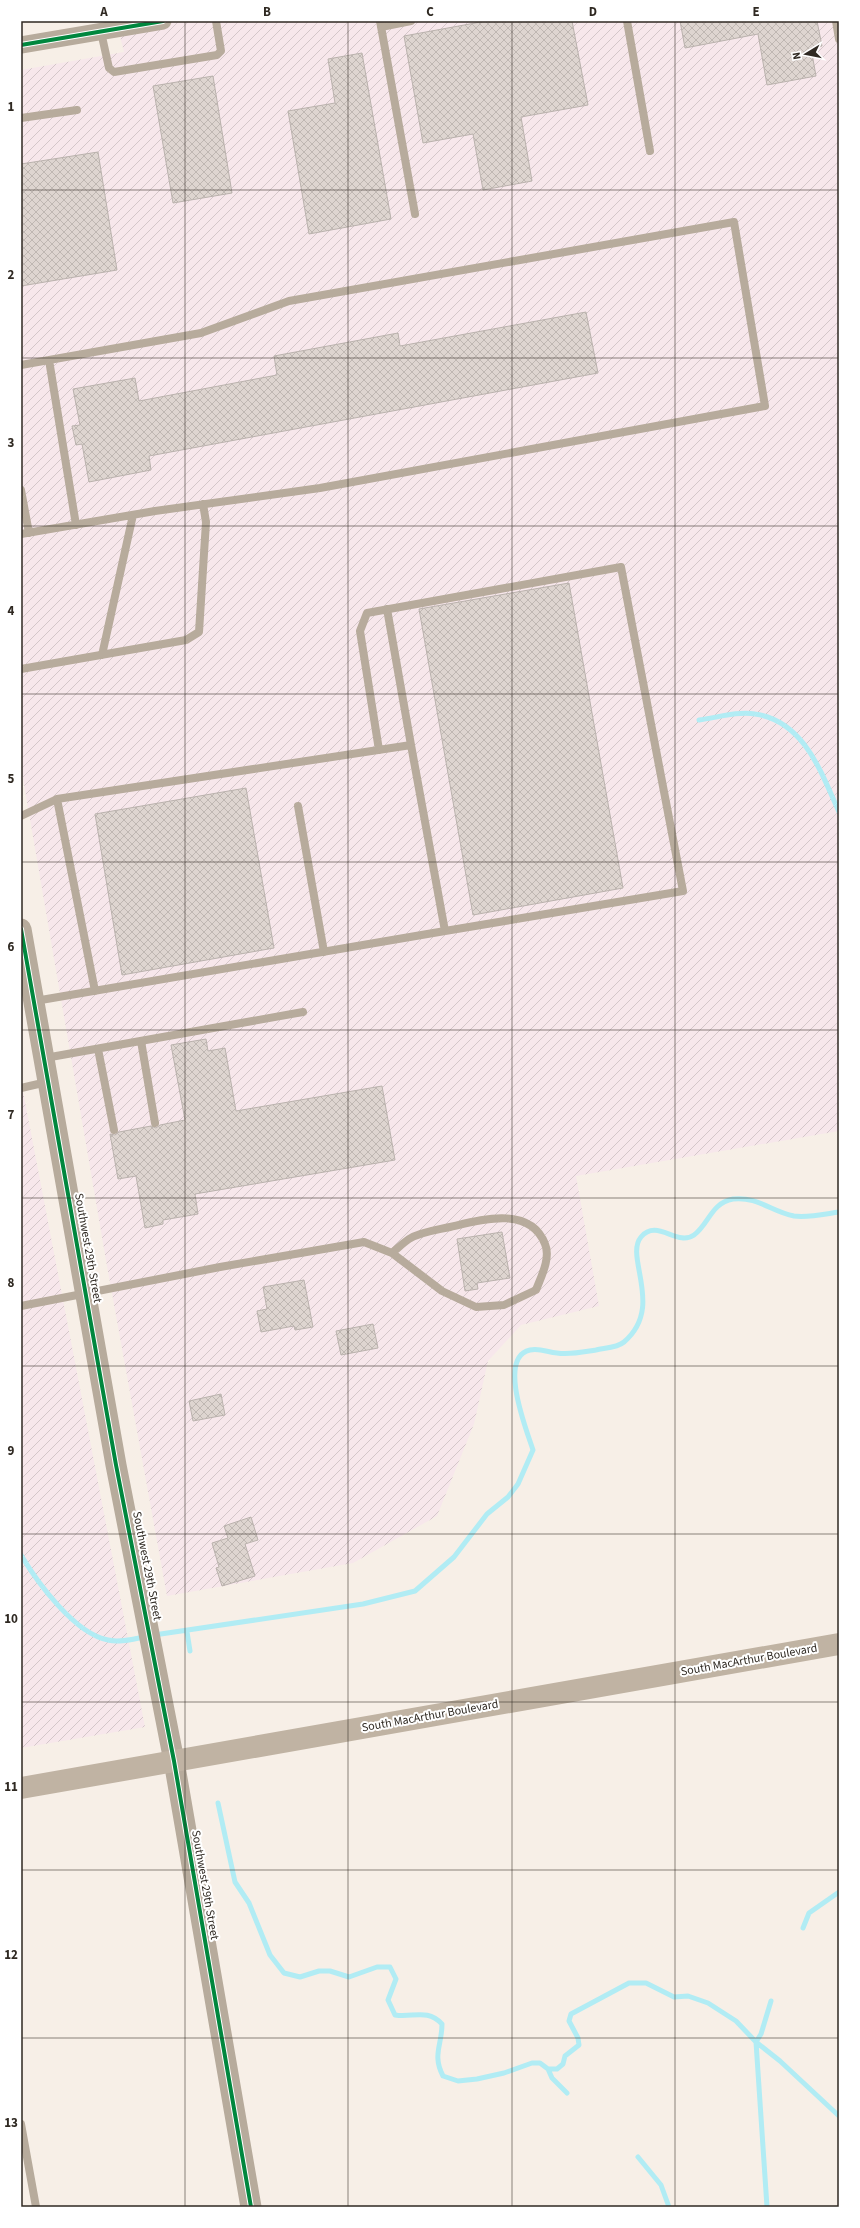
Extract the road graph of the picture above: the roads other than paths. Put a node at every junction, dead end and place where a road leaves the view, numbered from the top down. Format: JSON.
{"nodes":[{"id":1,"x":163,"y":21,"type":"edge"},
{"id":2,"x":216,"y":21,"type":"edge"},
{"id":3,"x":411,"y":21,"type":"edge"},
{"id":4,"x":627,"y":21,"type":"edge"},
{"id":5,"x":836,"y":21,"type":"edge"},
{"id":6,"x":381,"y":24,"type":"edge"},
{"id":7,"x":101,"y":32,"type":"junction"},
{"id":8,"x":839,"y":39,"type":"edge"},
{"id":9,"x":21,"y":45,"type":"edge"},
{"id":10,"x":77,"y":110,"type":"dead end"},
{"id":11,"x":21,"y":118,"type":"edge"},
{"id":12,"x":650,"y":151,"type":"dead end"},
{"id":13,"x":415,"y":214,"type":"dead end"},
{"id":14,"x":49,"y":360,"type":"junction"},
{"id":15,"x":21,"y":365,"type":"edge"},
{"id":16,"x":21,"y":490,"type":"edge"},
{"id":17,"x":203,"y":504,"type":"junction"},
{"id":18,"x":133,"y":515,"type":"junction"},
{"id":19,"x":76,"y":525,"type":"junction"},
{"id":20,"x":25,"y":534,"type":"edge"},
{"id":21,"x":387,"y":609,"type":"junction"},
{"id":22,"x":102,"y":655,"type":"junction"},
{"id":23,"x":21,"y":670,"type":"edge"},
{"id":24,"x":411,"y":745,"type":"junction"},
{"id":25,"x":379,"y":750,"type":"junction"},
{"id":26,"x":57,"y":799,"type":"junction"},
{"id":27,"x":298,"y":806,"type":"dead end"},
{"id":28,"x":21,"y":816,"type":"edge"},
{"id":29,"x":21,"y":929,"type":"edge"},
{"id":30,"x":445,"y":931,"type":"junction"},
{"id":31,"x":324,"y":952,"type":"junction"},
{"id":32,"x":95,"y":991,"type":"junction"},
{"id":33,"x":34,"y":1001,"type":"junction"},
{"id":34,"x":303,"y":1012,"type":"dead end"},
{"id":35,"x":140,"y":1041,"type":"junction"},
{"id":36,"x":98,"y":1049,"type":"junction"},
{"id":37,"x":44,"y":1058,"type":"junction"},
{"id":38,"x":48,"y":1082,"type":"junction"},
{"id":39,"x":21,"y":1088,"type":"edge"},
{"id":40,"x":155,"y":1123,"type":"dead end"},
{"id":41,"x":114,"y":1130,"type":"dead end"},
{"id":42,"x":392,"y":1253,"type":"junction"},
{"id":43,"x":86,"y":1293,"type":"junction"},
{"id":44,"x":21,"y":1306,"type":"edge"},
{"id":45,"x":839,"y":1644,"type":"edge"},
{"id":46,"x":174,"y":1761,"type":"junction"},
{"id":47,"x":21,"y":1788,"type":"edge"},
{"id":48,"x":21,"y":2124,"type":"edge"},
{"id":49,"x":36,"y":2207,"type":"edge"},
{"id":50,"x":251,"y":2207,"type":"edge"}],
"edges":[{"from":1,"to":7,"type":"street"},
{"from":2,"to":7,"type":"lane"},
{"from":3,"to":6,"type":"lane"},
{"from":4,"to":12,"type":"lane"},
{"from":5,"to":8,"type":"lane"},
{"from":6,"to":13,"type":"lane"},
{"from":7,"to":9,"type":"street"},
{"from":10,"to":11,"type":"lane"},
{"from":14,"to":15,"type":"lane"},
{"from":14,"to":17,"type":"lane"},
{"from":14,"to":19,"type":"lane"},
{"from":16,"to":20,"type":"lane"},
{"from":17,"to":18,"type":"lane"},
{"from":17,"to":22,"type":"lane"},
{"from":18,"to":19,"type":"lane"},
{"from":18,"to":22,"type":"lane"},
{"from":19,"to":20,"type":"lane"},
{"from":21,"to":24,"type":"lane"},
{"from":21,"to":25,"type":"lane"},
{"from":21,"to":30,"type":"lane"},
{"from":22,"to":23,"type":"lane"},
{"from":24,"to":25,"type":"lane"},
{"from":24,"to":30,"type":"lane"},
{"from":25,"to":26,"type":"lane"},
{"from":26,"to":28,"type":"lane"},
{"from":26,"to":32,"type":"lane"},
{"from":27,"to":31,"type":"lane"},
{"from":29,"to":33,"type":"street","name":"Southwest 29th Street"},
{"from":30,"to":31,"type":"lane"},
{"from":31,"to":32,"type":"lane"},
{"from":32,"to":33,"type":"lane"},
{"from":33,"to":37,"type":"street","name":"Southwest 29th Street"},
{"from":34,"to":35,"type":"lane"},
{"from":35,"to":36,"type":"lane"},
{"from":35,"to":40,"type":"lane"},
{"from":36,"to":37,"type":"lane"},
{"from":36,"to":41,"type":"lane"},
{"from":37,"to":38,"type":"street","name":"Southwest 29th Street"},
{"from":38,"to":39,"type":"lane"},
{"from":38,"to":43,"type":"street","name":"Southwest 29th Street"},
{"from":42,"to":42,"type":"lane"},
{"from":42,"to":43,"type":"lane"},
{"from":43,"to":44,"type":"lane"},
{"from":43,"to":46,"type":"street","name":"Southwest 29th Street"},
{"from":45,"to":46,"type":"main road","name":"South MacArthur Boulevard"},
{"from":46,"to":47,"type":"main road","name":"South MacArthur Boulevard"},
{"from":46,"to":50,"type":"street","name":"Southwest 29th Street"},
{"from":48,"to":49,"type":"lane"}]}
